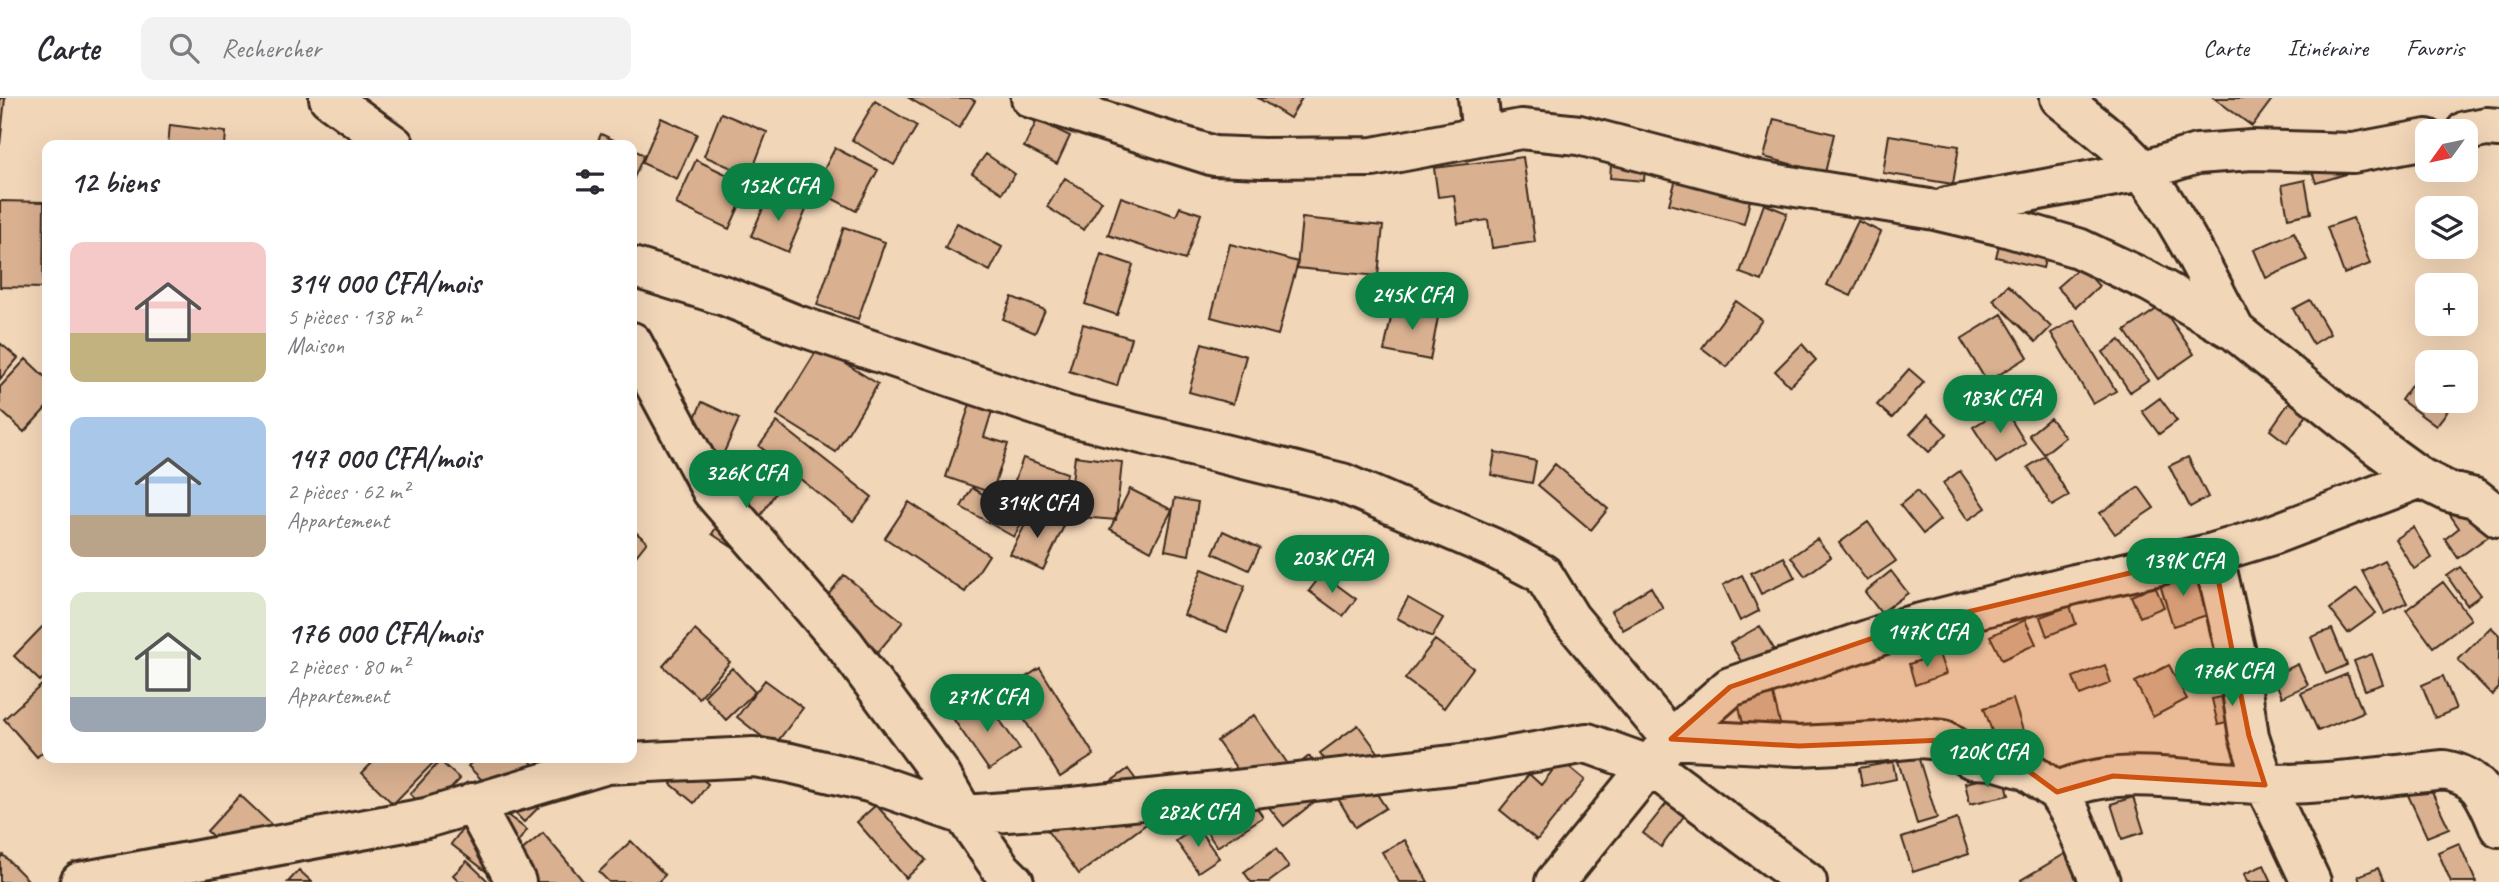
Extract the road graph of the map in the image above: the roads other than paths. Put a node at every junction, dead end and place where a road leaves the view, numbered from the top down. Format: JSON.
{"nodes":[{"id":1,"x":328,"y":98,"type":"edge"},
{"id":2,"x":1031,"y":98,"type":"edge"},
{"id":3,"x":1478,"y":98,"type":"edge"},
{"id":4,"x":2060,"y":98,"type":"edge"},
{"id":5,"x":2499,"y":128,"type":"edge"},
{"id":6,"x":2478,"y":129,"type":"edge"},
{"id":7,"x":1482,"y":136,"type":"junction"},
{"id":8,"x":387,"y":140,"type":"edge"},
{"id":9,"x":2415,"y":141,"type":"edge"},
{"id":10,"x":2142,"y":171,"type":"junction"},
{"id":11,"x":1935,"y":210,"type":"junction"},
{"id":12,"x":637,"y":269,"type":"edge"},
{"id":13,"x":2235,"y":331,"type":"junction"},
{"id":14,"x":637,"y":351,"type":"edge"},
{"id":15,"x":2421,"y":478,"type":"junction"},
{"id":16,"x":2491,"y":506,"type":"edge"},
{"id":17,"x":2213,"y":553,"type":"junction"},
{"id":18,"x":1661,"y":753,"type":"junction"},
{"id":19,"x":628,"y":763,"type":"edge"},
{"id":20,"x":637,"y":763,"type":"edge"},
{"id":21,"x":2264,"y":785,"type":"junction"},
{"id":22,"x":2057,"y":792,"type":"junction"},
{"id":23,"x":473,"y":803,"type":"junction"},
{"id":24,"x":964,"y":814,"type":"junction"},
{"id":25,"x":2499,"y":827,"type":"edge"},
{"id":26,"x":79,"y":882,"type":"edge"},
{"id":27,"x":516,"y":882,"type":"edge"},
{"id":28,"x":1014,"y":882,"type":"edge"},
{"id":29,"x":1555,"y":882,"type":"edge"},
{"id":30,"x":1807,"y":882,"type":"edge"},
{"id":31,"x":2101,"y":882,"type":"edge"},
{"id":32,"x":2311,"y":882,"type":"edge"}],
"edges":[{"from":1,"to":8,"type":"street"},
{"from":2,"to":7,"type":"street"},
{"from":3,"to":7,"type":"street"},
{"from":4,"to":10,"type":"street"},
{"from":5,"to":6,"type":"street"},
{"from":7,"to":11,"type":"street"},
{"from":9,"to":10,"type":"street"},
{"from":10,"to":11,"type":"street"},
{"from":10,"to":13,"type":"street"},
{"from":11,"to":13,"type":"street"},
{"from":12,"to":18,"type":"street"},
{"from":13,"to":15,"type":"street"},
{"from":14,"to":24,"type":"street"},
{"from":15,"to":16,"type":"street"},
{"from":15,"to":17,"type":"street"},
{"from":17,"to":18,"type":"street"},
{"from":17,"to":21,"type":"street"},
{"from":18,"to":22,"type":"street"},
{"from":18,"to":24,"type":"street"},
{"from":18,"to":29,"type":"street"},
{"from":18,"to":30,"type":"street"},
{"from":19,"to":23,"type":"street"},
{"from":20,"to":24,"type":"street"},
{"from":21,"to":22,"type":"street"},
{"from":21,"to":25,"type":"street"},
{"from":21,"to":32,"type":"street"},
{"from":22,"to":31,"type":"street"},
{"from":23,"to":26,"type":"street"},
{"from":23,"to":27,"type":"street"},
{"from":24,"to":28,"type":"street"}]}
